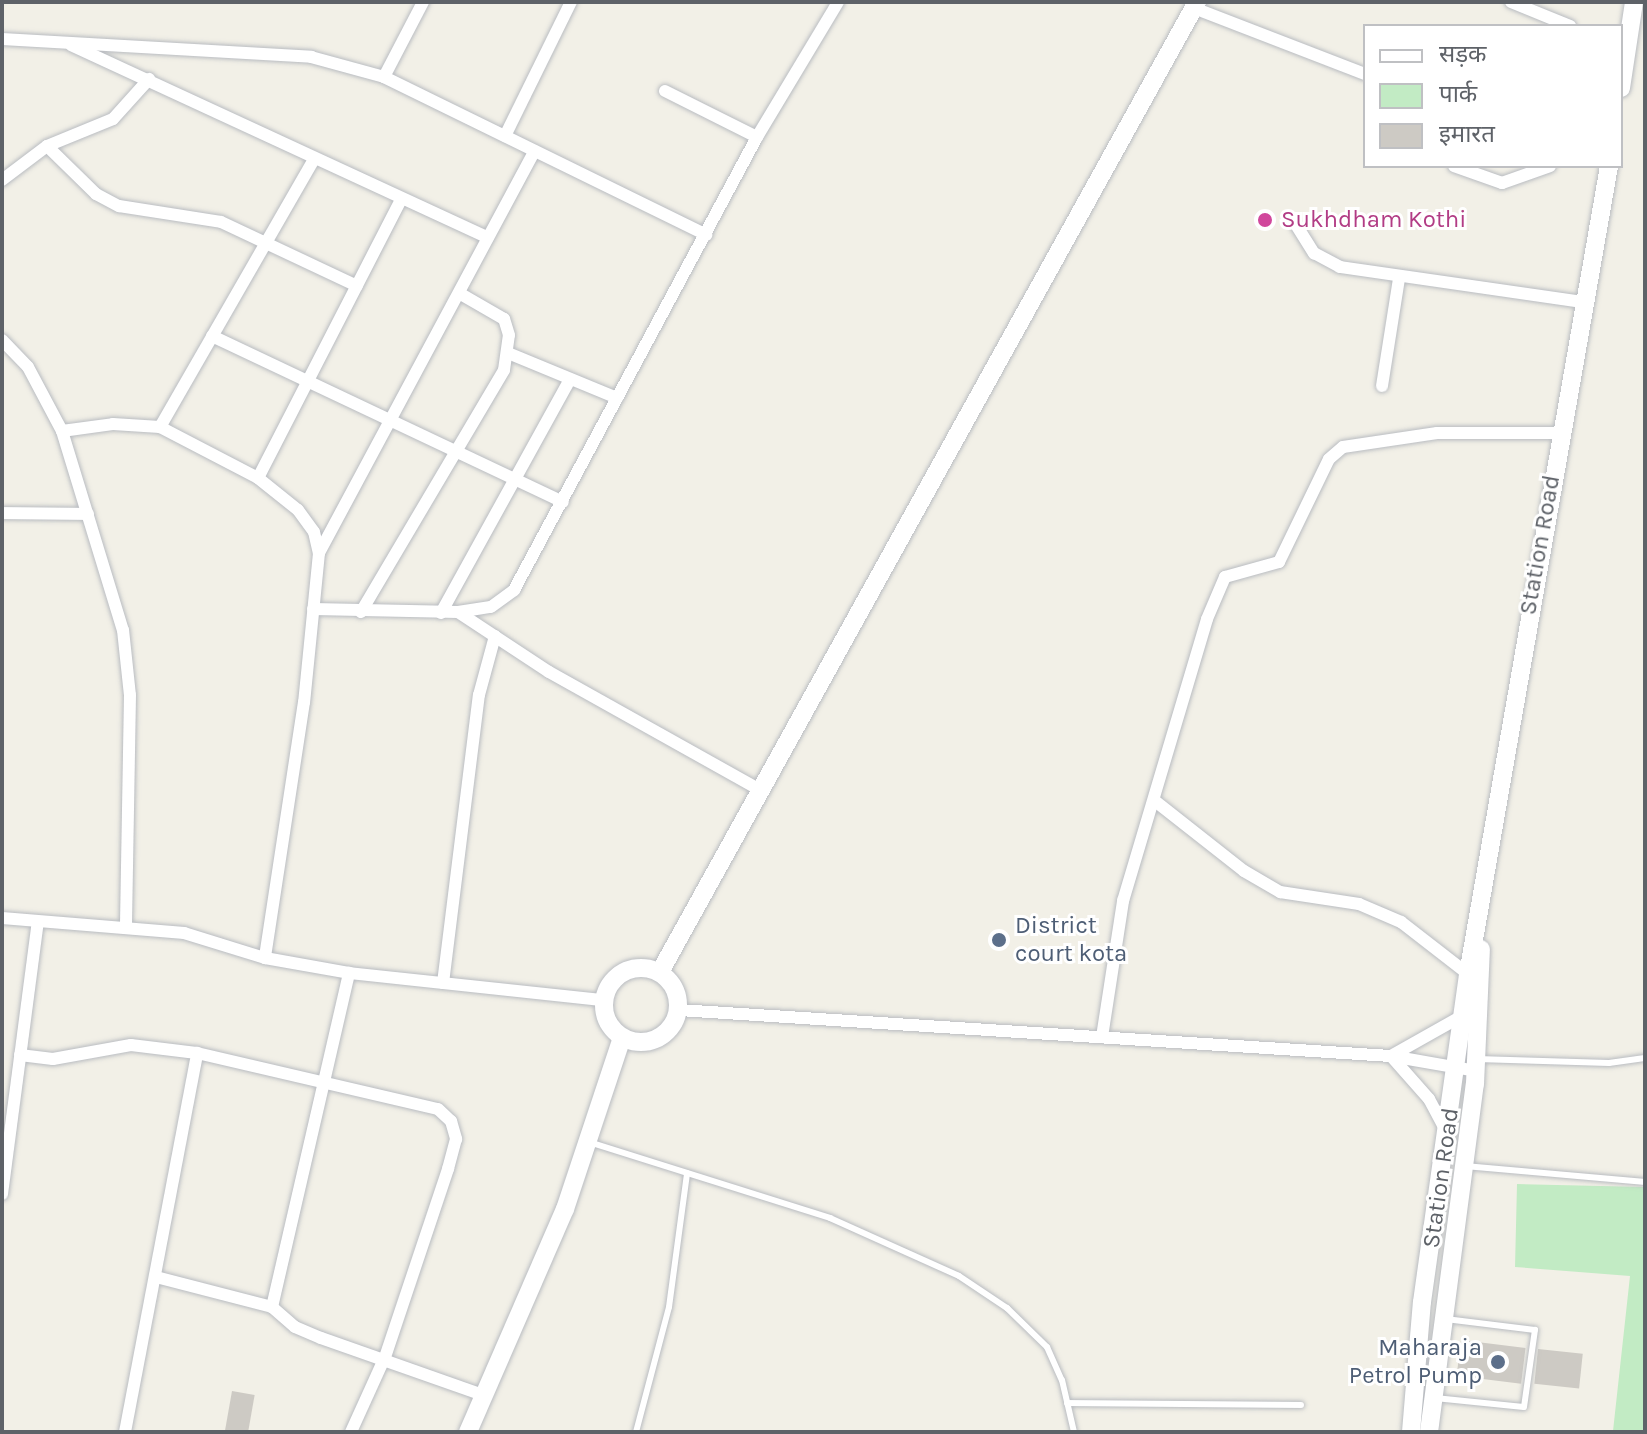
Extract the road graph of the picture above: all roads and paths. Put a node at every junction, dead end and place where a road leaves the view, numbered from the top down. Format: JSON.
{"nodes":[{"id":1,"x":423,"y":2,"type":"edge"},
{"id":2,"x":571,"y":2,"type":"edge"},
{"id":3,"x":838,"y":2,"type":"edge"},
{"id":4,"x":1511,"y":2,"type":"edge"},
{"id":5,"x":1634,"y":2,"type":"edge"},
{"id":6,"x":1196,"y":5,"type":"edge"},
{"id":7,"x":1565,"y":24,"type":"edge"},
{"id":8,"x":2,"y":39,"type":"edge"},
{"id":9,"x":65,"y":42,"type":"junction"},
{"id":10,"x":1624,"y":48,"type":"edge"},
{"id":11,"x":1363,"y":73,"type":"edge"},
{"id":12,"x":384,"y":77,"type":"junction"},
{"id":13,"x":149,"y":79,"type":"junction"},
{"id":14,"x":665,"y":91,"type":"dead end"},
{"id":15,"x":505,"y":136,"type":"junction"},
{"id":16,"x":757,"y":137,"type":"junction"},
{"id":17,"x":47,"y":146,"type":"junction"},
{"id":18,"x":535,"y":151,"type":"junction"},
{"id":19,"x":314,"y":159,"type":"junction"},
{"id":20,"x":1460,"y":168,"type":"edge"},
{"id":21,"x":1544,"y":168,"type":"edge"},
{"id":22,"x":1609,"y":168,"type":"edge"},
{"id":23,"x":2,"y":180,"type":"edge"},
{"id":24,"x":401,"y":200,"type":"junction"},
{"id":25,"x":1295,"y":223,"type":"dead end"},
{"id":26,"x":706,"y":235,"type":"junction"},
{"id":27,"x":488,"y":238,"type":"junction"},
{"id":28,"x":267,"y":241,"type":"junction"},
{"id":29,"x":1399,"y":279,"type":"junction"},
{"id":30,"x":357,"y":286,"type":"junction"},
{"id":31,"x":459,"y":293,"type":"junction"},
{"id":32,"x":1584,"y":302,"type":"junction"},
{"id":33,"x":212,"y":336,"type":"junction"},
{"id":34,"x":2,"y":340,"type":"edge"},
{"id":35,"x":508,"y":353,"type":"junction"},
{"id":36,"x":570,"y":379,"type":"junction"},
{"id":37,"x":308,"y":384,"type":"junction"},
{"id":38,"x":1382,"y":386,"type":"dead end"},
{"id":39,"x":617,"y":398,"type":"junction"},
{"id":40,"x":391,"y":420,"type":"junction"},
{"id":41,"x":160,"y":427,"type":"junction"},
{"id":42,"x":62,"y":431,"type":"junction"},
{"id":43,"x":1561,"y":433,"type":"junction"},
{"id":44,"x":454,"y":451,"type":"junction"},
{"id":45,"x":258,"y":478,"type":"junction"},
{"id":46,"x":515,"y":478,"type":"junction"},
{"id":47,"x":563,"y":502,"type":"junction"},
{"id":48,"x":2,"y":513,"type":"edge"},
{"id":49,"x":88,"y":514,"type":"junction"},
{"id":50,"x":319,"y":553,"type":"junction"},
{"id":51,"x":313,"y":609,"type":"junction"},
{"id":52,"x":361,"y":612,"type":"junction"},
{"id":53,"x":458,"y":612,"type":"junction"},
{"id":54,"x":441,"y":613,"type":"junction"},
{"id":55,"x":495,"y":636,"type":"junction"},
{"id":56,"x":760,"y":790,"type":"junction"},
{"id":57,"x":1155,"y":801,"type":"junction"},
{"id":58,"x":2,"y":918,"type":"edge"},
{"id":59,"x":38,"y":922,"type":"junction"},
{"id":60,"x":126,"y":926,"type":"junction"},
{"id":61,"x":1479,"y":926,"type":"junction"},
{"id":62,"x":265,"y":958,"type":"junction"},
{"id":63,"x":660,"y":972,"type":"junction"},
{"id":64,"x":349,"y":973,"type":"junction"},
{"id":65,"x":1468,"y":974,"type":"junction"},
{"id":66,"x":443,"y":983,"type":"junction"},
{"id":67,"x":603,"y":1000,"type":"junction"},
{"id":68,"x":679,"y":1010,"type":"junction"},
{"id":69,"x":1462,"y":1016,"type":"junction"},
{"id":70,"x":1102,"y":1037,"type":"junction"},
{"id":71,"x":622,"y":1038,"type":"junction"},
{"id":72,"x":197,"y":1053,"type":"junction"},
{"id":73,"x":20,"y":1055,"type":"junction"},
{"id":74,"x":1391,"y":1056,"type":"junction"},
{"id":75,"x":1645,"y":1058,"type":"edge"},
{"id":76,"x":1477,"y":1065,"type":"junction"},
{"id":77,"x":1456,"y":1067,"type":"junction"},
{"id":78,"x":327,"y":1082,"type":"junction"},
{"id":79,"x":1449,"y":1135,"type":"junction"},
{"id":80,"x":589,"y":1142,"type":"junction"},
{"id":81,"x":1464,"y":1166,"type":"junction"},
{"id":82,"x":687,"y":1173,"type":"junction"},
{"id":83,"x":1645,"y":1182,"type":"edge"},
{"id":84,"x":2,"y":1194,"type":"edge"},
{"id":85,"x":156,"y":1277,"type":"junction"},
{"id":86,"x":272,"y":1307,"type":"junction"},
{"id":87,"x":1442,"y":1318,"type":"junction"},
{"id":88,"x":385,"y":1357,"type":"junction"},
{"id":89,"x":483,"y":1395,"type":"junction"},
{"id":90,"x":1433,"y":1397,"type":"junction"},
{"id":91,"x":1067,"y":1403,"type":"junction"},
{"id":92,"x":1301,"y":1405,"type":"dead end"},
{"id":93,"x":125,"y":1432,"type":"edge"},
{"id":94,"x":351,"y":1432,"type":"edge"},
{"id":95,"x":468,"y":1432,"type":"edge"},
{"id":96,"x":636,"y":1432,"type":"edge"},
{"id":97,"x":1074,"y":1432,"type":"edge"},
{"id":98,"x":1411,"y":1432,"type":"edge"},
{"id":99,"x":1429,"y":1432,"type":"edge"}],
"edges":[{"from":1,"to":12,"type":"street"},
{"from":2,"to":15,"type":"street"},
{"from":3,"to":16,"type":"street"},
{"from":4,"to":7,"type":"street"},
{"from":5,"to":10,"type":"street"},
{"from":6,"to":11,"type":"street"},
{"from":6,"to":56,"type":"street"},
{"from":8,"to":9,"type":"street"},
{"from":9,"to":12,"type":"street"},
{"from":9,"to":13,"type":"street"},
{"from":12,"to":15,"type":"street"},
{"from":13,"to":17,"type":"street"},
{"from":13,"to":19,"type":"street"},
{"from":14,"to":16,"type":"street"},
{"from":15,"to":18,"type":"street"},
{"from":16,"to":26,"type":"street"},
{"from":17,"to":23,"type":"street"},
{"from":17,"to":28,"type":"street"},
{"from":18,"to":26,"type":"street"},
{"from":18,"to":27,"type":"street"},
{"from":19,"to":24,"type":"street"},
{"from":19,"to":28,"type":"street"},
{"from":20,"to":21,"type":"street"},
{"from":22,"to":32,"type":"street","name":"Station Road"},
{"from":24,"to":27,"type":"street"},
{"from":24,"to":30,"type":"street"},
{"from":25,"to":29,"type":"street"},
{"from":26,"to":39,"type":"street"},
{"from":27,"to":31,"type":"street"},
{"from":28,"to":30,"type":"street"},
{"from":28,"to":33,"type":"street"},
{"from":29,"to":32,"type":"street"},
{"from":29,"to":38,"type":"street"},
{"from":30,"to":37,"type":"street"},
{"from":31,"to":35,"type":"street"},
{"from":31,"to":40,"type":"street"},
{"from":32,"to":43,"type":"street","name":"Station Road"},
{"from":33,"to":37,"type":"street"},
{"from":33,"to":41,"type":"street"},
{"from":34,"to":42,"type":"street"},
{"from":35,"to":36,"type":"street"},
{"from":35,"to":44,"type":"street"},
{"from":36,"to":39,"type":"street"},
{"from":36,"to":46,"type":"street"},
{"from":37,"to":40,"type":"street"},
{"from":37,"to":45,"type":"street"},
{"from":39,"to":47,"type":"street"},
{"from":40,"to":44,"type":"street"},
{"from":40,"to":50,"type":"street"},
{"from":41,"to":42,"type":"street"},
{"from":41,"to":45,"type":"street"},
{"from":42,"to":49,"type":"street"},
{"from":43,"to":57,"type":"street"},
{"from":43,"to":61,"type":"street","name":"Station Road"},
{"from":44,"to":46,"type":"street"},
{"from":44,"to":52,"type":"street"},
{"from":45,"to":50,"type":"street"},
{"from":46,"to":47,"type":"street"},
{"from":46,"to":54,"type":"street"},
{"from":47,"to":53,"type":"street"},
{"from":48,"to":49,"type":"street"},
{"from":49,"to":60,"type":"street"},
{"from":50,"to":51,"type":"street"},
{"from":51,"to":52,"type":"street"},
{"from":51,"to":62,"type":"street"},
{"from":52,"to":54,"type":"street"},
{"from":53,"to":54,"type":"street"},
{"from":53,"to":55,"type":"street"},
{"from":55,"to":56,"type":"street"},
{"from":55,"to":66,"type":"street"},
{"from":56,"to":63,"type":"street"},
{"from":57,"to":65,"type":"street"},
{"from":57,"to":70,"type":"street"},
{"from":58,"to":59,"type":"street"},
{"from":59,"to":60,"type":"street"},
{"from":59,"to":73,"type":"street"},
{"from":60,"to":62,"type":"street"},
{"from":61,"to":65,"type":"street","name":"Station Road"},
{"from":61,"to":76,"type":"street","name":"Station Road"},
{"from":62,"to":64,"type":"street"},
{"from":63,"to":67,"type":"street"},
{"from":63,"to":68,"type":"street"},
{"from":64,"to":66,"type":"street"},
{"from":64,"to":78,"type":"street"},
{"from":65,"to":69,"type":"street","name":"Station Road"},
{"from":66,"to":67,"type":"street"},
{"from":67,"to":71,"type":"street"},
{"from":68,"to":70,"type":"street"},
{"from":68,"to":71,"type":"street"},
{"from":69,"to":74,"type":"street"},
{"from":69,"to":77,"type":"street","name":"Station Road"},
{"from":70,"to":74,"type":"street"},
{"from":71,"to":80,"type":"street"},
{"from":72,"to":73,"type":"street"},
{"from":72,"to":78,"type":"street"},
{"from":72,"to":85,"type":"street"},
{"from":73,"to":84,"type":"street"},
{"from":74,"to":77,"type":"street"},
{"from":74,"to":79,"type":"street"},
{"from":75,"to":76,"type":"lane"},
{"from":76,"to":77,"type":"street"},
{"from":76,"to":81,"type":"street","name":"Station Road"},
{"from":77,"to":79,"type":"street","name":"Station Road"},
{"from":78,"to":86,"type":"street"},
{"from":78,"to":88,"type":"street"},
{"from":79,"to":98,"type":"street","name":"Station Road"},
{"from":80,"to":82,"type":"lane"},
{"from":80,"to":89,"type":"street"},
{"from":81,"to":83,"type":"lane"},
{"from":81,"to":87,"type":"street","name":"Station Road"},
{"from":82,"to":91,"type":"lane"},
{"from":82,"to":96,"type":"lane"},
{"from":85,"to":86,"type":"street"},
{"from":85,"to":93,"type":"street"},
{"from":86,"to":88,"type":"street"},
{"from":87,"to":90,"type":"street","name":"Station Road"},
{"from":87,"to":90,"type":"lane"},
{"from":88,"to":89,"type":"street"},
{"from":88,"to":94,"type":"street"},
{"from":89,"to":95,"type":"street"},
{"from":90,"to":99,"type":"street","name":"Station Road"},
{"from":91,"to":92,"type":"lane"},
{"from":91,"to":97,"type":"lane"}]}
